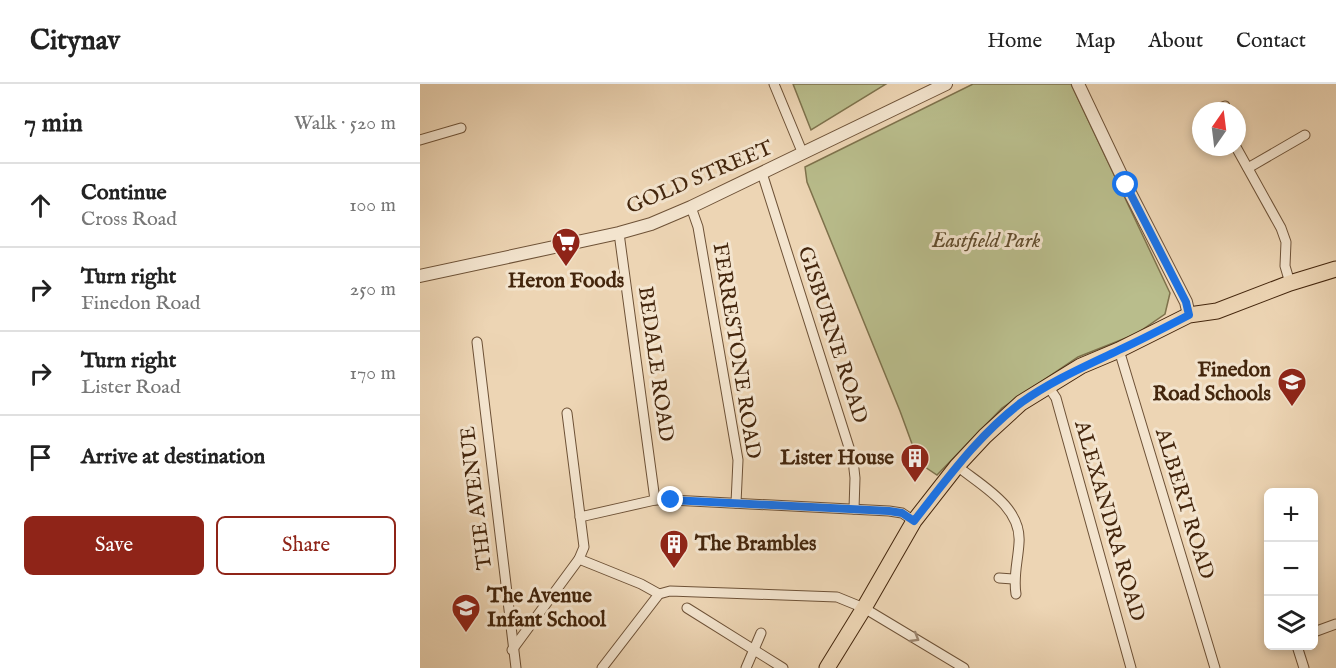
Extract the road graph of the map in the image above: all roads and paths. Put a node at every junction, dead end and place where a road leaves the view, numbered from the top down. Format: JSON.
{"nodes":[{"id":1,"x":774,"y":84,"type":"edge"},
{"id":2,"x":946,"y":84,"type":"edge"},
{"id":3,"x":1078,"y":84,"type":"edge"},
{"id":4,"x":461,"y":128,"type":"dead end"},
{"id":5,"x":1305,"y":135,"type":"dead end"},
{"id":6,"x":420,"y":140,"type":"edge"},
{"id":7,"x":803,"y":154,"type":"junction"},
{"id":8,"x":1241,"y":156,"type":"edge"},
{"id":9,"x":1248,"y":168,"type":"junction"},
{"id":10,"x":762,"y":173,"type":"junction"},
{"id":11,"x":691,"y":207,"type":"junction"},
{"id":12,"x":619,"y":233,"type":"junction"},
{"id":13,"x":1336,"y":269,"type":"edge"},
{"id":14,"x":420,"y":276,"type":"edge"},
{"id":15,"x":1290,"y":283,"type":"junction"},
{"id":16,"x":1189,"y":315,"type":"junction"},
{"id":17,"x":477,"y":342,"type":"dead end"},
{"id":18,"x":1119,"y":350,"type":"junction"},
{"id":19,"x":1048,"y":386,"type":"junction"},
{"id":20,"x":567,"y":413,"type":"dead end"},
{"id":21,"x":957,"y":466,"type":"junction"},
{"id":22,"x":655,"y":500,"type":"junction"},
{"id":23,"x":736,"y":503,"type":"junction"},
{"id":24,"x":854,"y":509,"type":"junction"},
{"id":25,"x":579,"y":517,"type":"junction"},
{"id":26,"x":914,"y":521,"type":"junction"},
{"id":27,"x":579,"y":559,"type":"junction"},
{"id":28,"x":999,"y":578,"type":"dead end"},
{"id":29,"x":1013,"y":579,"type":"junction"},
{"id":30,"x":659,"y":594,"type":"junction"},
{"id":31,"x":1016,"y":594,"type":"dead end"},
{"id":32,"x":687,"y":608,"type":"dead end"},
{"id":33,"x":864,"y":608,"type":"junction"},
{"id":34,"x":1336,"y":624,"type":"edge"},
{"id":35,"x":1318,"y":631,"type":"edge"},
{"id":36,"x":761,"y":633,"type":"dead end"},
{"id":37,"x":512,"y":650,"type":"junction"},
{"id":38,"x":754,"y":650,"type":"junction"},
{"id":39,"x":1299,"y":650,"type":"edge"},
{"id":40,"x":516,"y":668,"type":"edge"},
{"id":41,"x":602,"y":668,"type":"edge"},
{"id":42,"x":746,"y":668,"type":"edge"},
{"id":43,"x":783,"y":668,"type":"edge"},
{"id":44,"x":827,"y":668,"type":"edge"},
{"id":45,"x":964,"y":668,"type":"edge"},
{"id":46,"x":1131,"y":668,"type":"edge"},
{"id":47,"x":1215,"y":668,"type":"edge"},
{"id":48,"x":1304,"y":668,"type":"edge"}],
"edges":[{"from":1,"to":7,"type":"street"},
{"from":2,"to":7,"type":"street","name":"GOLD STREET"},
{"from":3,"to":16,"type":"street"},
{"from":4,"to":6,"type":"street"},
{"from":5,"to":9,"type":"street"},
{"from":7,"to":10,"type":"street","name":"GOLD STREET"},
{"from":8,"to":9,"type":"street"},
{"from":9,"to":15,"type":"street"},
{"from":10,"to":11,"type":"street","name":"GOLD STREET"},
{"from":10,"to":24,"type":"street","name":"GISBURNE ROAD"},
{"from":11,"to":12,"type":"street","name":"GOLD STREET"},
{"from":11,"to":23,"type":"street","name":"FERRESTONE ROAD"},
{"from":12,"to":14,"type":"street","name":"GOLD STREET"},
{"from":12,"to":22,"type":"street","name":"BEDALE ROAD"},
{"from":13,"to":15,"type":"main road"},
{"from":15,"to":16,"type":"main road"},
{"from":16,"to":18,"type":"main road"},
{"from":17,"to":37,"type":"street","name":"THE AVENUE"},
{"from":18,"to":19,"type":"main road"},
{"from":18,"to":47,"type":"street","name":"ALBERT ROAD"},
{"from":19,"to":21,"type":"main road"},
{"from":19,"to":46,"type":"street","name":"ALEXANDRA ROAD"},
{"from":20,"to":25,"type":"street"},
{"from":21,"to":26,"type":"main road"},
{"from":21,"to":29,"type":"street"},
{"from":22,"to":23,"type":"street"},
{"from":22,"to":25,"type":"street"},
{"from":23,"to":24,"type":"street"},
{"from":24,"to":26,"type":"street"},
{"from":25,"to":27,"type":"street"},
{"from":26,"to":33,"type":"main road"},
{"from":27,"to":30,"type":"street"},
{"from":27,"to":37,"type":"street"},
{"from":28,"to":29,"type":"street"},
{"from":29,"to":31,"type":"street"},
{"from":30,"to":33,"type":"street"},
{"from":30,"to":41,"type":"street"},
{"from":32,"to":38,"type":"street"},
{"from":33,"to":44,"type":"main road"},
{"from":33,"to":45,"type":"street","one_way":true},
{"from":34,"to":35,"type":"street"},
{"from":36,"to":38,"type":"street"},
{"from":37,"to":40,"type":"street","name":"THE AVENUE"},
{"from":38,"to":42,"type":"street"},
{"from":38,"to":43,"type":"street"},
{"from":39,"to":48,"type":"street"}]}
